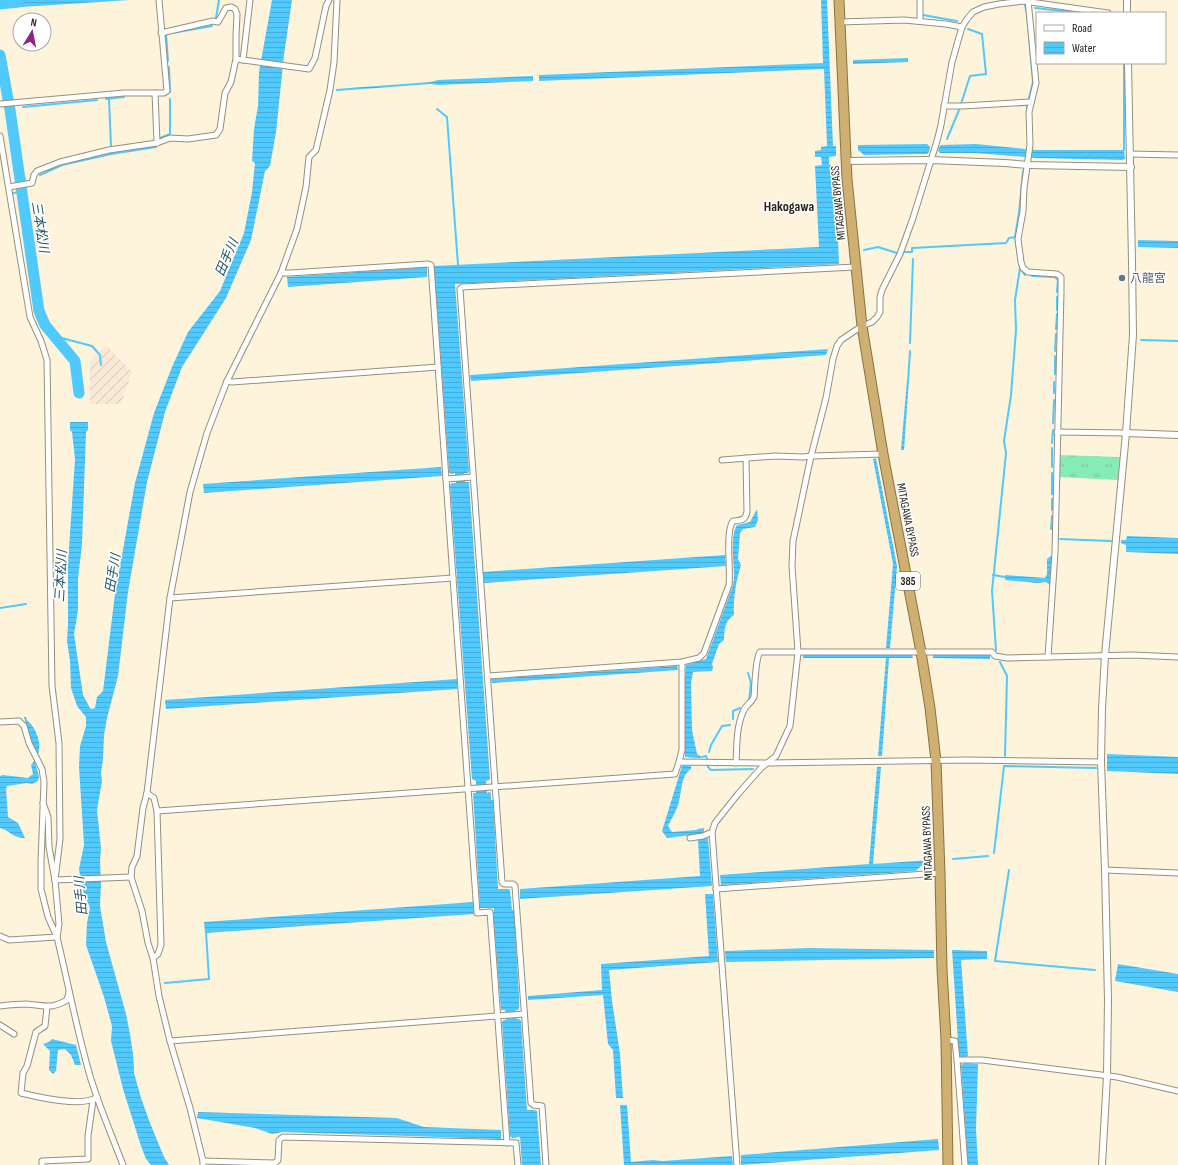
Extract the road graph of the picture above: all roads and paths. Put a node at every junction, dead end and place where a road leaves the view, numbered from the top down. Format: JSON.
{"nodes":[{"id":1,"x":159,"y":0,"type":"edge"},
{"id":2,"x":250,"y":0,"type":"edge"},
{"id":3,"x":329,"y":0,"type":"edge"},
{"id":4,"x":337,"y":0,"type":"edge"},
{"id":5,"x":839,"y":0,"type":"edge"},
{"id":6,"x":920,"y":0,"type":"edge"},
{"id":7,"x":1127,"y":0,"type":"edge"},
{"id":8,"x":1028,"y":1,"type":"edge"},
{"id":9,"x":1101,"y":12,"type":"edge"},
{"id":10,"x":1127,"y":12,"type":"edge"},
{"id":11,"x":920,"y":21,"type":"junction"},
{"id":12,"x":840,"y":22,"type":"junction"},
{"id":13,"x":962,"y":27,"type":"junction"},
{"id":14,"x":161,"y":33,"type":"junction"},
{"id":15,"x":236,"y":59,"type":"junction"},
{"id":16,"x":246,"y":60,"type":"junction"},
{"id":17,"x":1128,"y":64,"type":"edge"},
{"id":18,"x":154,"y":93,"type":"junction"},
{"id":19,"x":1031,"y":102,"type":"junction"},
{"id":20,"x":0,"y":104,"type":"edge"},
{"id":21,"x":944,"y":106,"type":"junction"},
{"id":22,"x":0,"y":136,"type":"edge"},
{"id":23,"x":157,"y":144,"type":"junction"},
{"id":24,"x":1130,"y":154,"type":"junction"},
{"id":25,"x":1178,"y":155,"type":"edge"},
{"id":26,"x":931,"y":160,"type":"junction"},
{"id":27,"x":846,"y":161,"type":"junction"},
{"id":28,"x":1028,"y":162,"type":"junction"},
{"id":29,"x":1130,"y":167,"type":"junction"},
{"id":30,"x":9,"y":187,"type":"junction"},
{"id":31,"x":855,"y":267,"type":"junction"},
{"id":32,"x":281,"y":273,"type":"junction"},
{"id":33,"x":862,"y":326,"type":"junction"},
{"id":34,"x":438,"y":367,"type":"junction"},
{"id":35,"x":227,"y":381,"type":"junction"},
{"id":36,"x":1058,"y":432,"type":"junction"},
{"id":37,"x":1126,"y":433,"type":"junction"},
{"id":38,"x":1178,"y":435,"type":"edge"},
{"id":39,"x":883,"y":454,"type":"junction"},
{"id":40,"x":810,"y":456,"type":"junction"},
{"id":41,"x":746,"y":458,"type":"junction"},
{"id":42,"x":722,"y":460,"type":"dead end"},
{"id":43,"x":474,"y":477,"type":"junction"},
{"id":44,"x":446,"y":479,"type":"junction"},
{"id":45,"x":453,"y":578,"type":"junction"},
{"id":46,"x":170,"y":598,"type":"junction"},
{"id":47,"x":798,"y":652,"type":"junction"},
{"id":48,"x":921,"y":652,"type":"junction"},
{"id":49,"x":1105,"y":656,"type":"junction"},
{"id":50,"x":1048,"y":657,"type":"junction"},
{"id":51,"x":1178,"y":657,"type":"edge"},
{"id":52,"x":682,"y":662,"type":"junction"},
{"id":53,"x":488,"y":676,"type":"junction"},
{"id":54,"x":0,"y":722,"type":"edge"},
{"id":55,"x":936,"y":761,"type":"junction"},
{"id":56,"x":679,"y":762,"type":"junction"},
{"id":57,"x":736,"y":762,"type":"junction"},
{"id":58,"x":1101,"y":762,"type":"junction"},
{"id":59,"x":769,"y":763,"type":"junction"},
{"id":60,"x":495,"y":786,"type":"junction"},
{"id":61,"x":467,"y":789,"type":"junction"},
{"id":62,"x":147,"y":793,"type":"junction"},
{"id":63,"x":43,"y":803,"type":"junction"},
{"id":64,"x":157,"y":811,"type":"junction"},
{"id":65,"x":712,"y":832,"type":"junction"},
{"id":66,"x":690,"y":838,"type":"dead end"},
{"id":67,"x":1105,"y":870,"type":"junction"},
{"id":68,"x":940,"y":873,"type":"junction"},
{"id":69,"x":1178,"y":873,"type":"edge"},
{"id":70,"x":131,"y":876,"type":"junction"},
{"id":71,"x":55,"y":880,"type":"junction"},
{"id":72,"x":716,"y":889,"type":"junction"},
{"id":73,"x":0,"y":936,"type":"edge"},
{"id":74,"x":57,"y":937,"type":"junction"},
{"id":75,"x":153,"y":958,"type":"junction"},
{"id":76,"x":70,"y":990,"type":"junction"},
{"id":77,"x":0,"y":1006,"type":"edge"},
{"id":78,"x":47,"y":1007,"type":"junction"},
{"id":79,"x":524,"y":1014,"type":"junction"},
{"id":80,"x":497,"y":1016,"type":"junction"},
{"id":81,"x":0,"y":1025,"type":"edge"},
{"id":82,"x":14,"y":1034,"type":"dead end"},
{"id":83,"x":946,"y":1040,"type":"junction"},
{"id":84,"x":170,"y":1041,"type":"junction"},
{"id":85,"x":957,"y":1060,"type":"junction"},
{"id":86,"x":1107,"y":1076,"type":"junction"},
{"id":87,"x":1178,"y":1091,"type":"edge"},
{"id":88,"x":95,"y":1099,"type":"junction"},
{"id":89,"x":507,"y":1143,"type":"junction"},
{"id":90,"x":203,"y":1163,"type":"edge"},
{"id":91,"x":42,"y":1165,"type":"edge"},
{"id":92,"x":123,"y":1165,"type":"edge"},
{"id":93,"x":518,"y":1165,"type":"edge"},
{"id":94,"x":546,"y":1165,"type":"edge"},
{"id":95,"x":737,"y":1165,"type":"edge"},
{"id":96,"x":948,"y":1165,"type":"edge"},
{"id":97,"x":965,"y":1165,"type":"edge"},
{"id":98,"x":1102,"y":1165,"type":"edge"}],
"edges":[{"from":1,"to":14,"type":"street"},
{"from":2,"to":16,"type":"street"},
{"from":3,"to":16,"type":"street"},
{"from":4,"to":32,"type":"street"},
{"from":5,"to":12,"type":"highway","name":"MITAGAWA BYPASS","number":"385"},
{"from":6,"to":11,"type":"street"},
{"from":7,"to":10,"type":"street"},
{"from":8,"to":9,"type":"street"},
{"from":8,"to":13,"type":"street"},
{"from":8,"to":19,"type":"street"},
{"from":11,"to":12,"type":"street"},
{"from":11,"to":13,"type":"street"},
{"from":12,"to":27,"type":"highway","name":"MITAGAWA BYPASS","number":"385"},
{"from":13,"to":21,"type":"street"},
{"from":14,"to":15,"type":"street"},
{"from":14,"to":18,"type":"street"},
{"from":15,"to":16,"type":"street"},
{"from":15,"to":23,"type":"street"},
{"from":17,"to":24,"type":"street"},
{"from":18,"to":20,"type":"street"},
{"from":18,"to":23,"type":"street"},
{"from":19,"to":21,"type":"street"},
{"from":19,"to":28,"type":"street"},
{"from":21,"to":26,"type":"street"},
{"from":22,"to":30,"type":"street"},
{"from":23,"to":30,"type":"street"},
{"from":24,"to":25,"type":"street"},
{"from":24,"to":29,"type":"street"},
{"from":26,"to":27,"type":"street"},
{"from":26,"to":28,"type":"street"},
{"from":26,"to":33,"type":"street"},
{"from":27,"to":31,"type":"highway","name":"MITAGAWA BYPASS","number":"385"},
{"from":28,"to":29,"type":"street"},
{"from":28,"to":36,"type":"street"},
{"from":29,"to":37,"type":"street"},
{"from":30,"to":71,"type":"street"},
{"from":31,"to":33,"type":"highway","name":"MITAGAWA BYPASS","number":"385"},
{"from":31,"to":43,"type":"street"},
{"from":32,"to":34,"type":"street"},
{"from":32,"to":35,"type":"street"},
{"from":33,"to":39,"type":"highway","name":"MITAGAWA BYPASS","number":"385"},
{"from":33,"to":40,"type":"street"},
{"from":34,"to":35,"type":"street"},
{"from":34,"to":44,"type":"street"},
{"from":35,"to":46,"type":"street"},
{"from":36,"to":37,"type":"street"},
{"from":36,"to":50,"type":"street"},
{"from":37,"to":38,"type":"street"},
{"from":37,"to":49,"type":"street"},
{"from":39,"to":40,"type":"street"},
{"from":39,"to":48,"type":"highway","name":"MITAGAWA BYPASS","number":"385"},
{"from":40,"to":41,"type":"street"},
{"from":40,"to":47,"type":"street"},
{"from":41,"to":42,"type":"street"},
{"from":41,"to":52,"type":"street"},
{"from":43,"to":44,"type":"street"},
{"from":43,"to":53,"type":"street"},
{"from":44,"to":45,"type":"street"},
{"from":45,"to":46,"type":"street"},
{"from":45,"to":61,"type":"street"},
{"from":46,"to":62,"type":"street"},
{"from":47,"to":48,"type":"street"},
{"from":47,"to":57,"type":"street"},
{"from":47,"to":59,"type":"street"},
{"from":48,"to":50,"type":"street"},
{"from":48,"to":55,"type":"highway","name":"MITAGAWA BYPASS","number":"385"},
{"from":49,"to":50,"type":"street"},
{"from":49,"to":51,"type":"street"},
{"from":49,"to":58,"type":"street"},
{"from":52,"to":53,"type":"street"},
{"from":52,"to":56,"type":"street"},
{"from":53,"to":60,"type":"street"},
{"from":54,"to":63,"type":"street"},
{"from":55,"to":58,"type":"street"},
{"from":55,"to":59,"type":"street"},
{"from":55,"to":68,"type":"highway","name":"MITAGAWA BYPASS","number":"385"},
{"from":56,"to":57,"type":"street"},
{"from":56,"to":60,"type":"street"},
{"from":57,"to":59,"type":"street"},
{"from":58,"to":67,"type":"street"},
{"from":59,"to":65,"type":"street"},
{"from":60,"to":61,"type":"street"},
{"from":60,"to":79,"type":"street"},
{"from":61,"to":64,"type":"street"},
{"from":61,"to":80,"type":"street"},
{"from":62,"to":64,"type":"street"},
{"from":62,"to":70,"type":"street"},
{"from":63,"to":71,"type":"street"},
{"from":63,"to":74,"type":"street"},
{"from":64,"to":75,"type":"street"},
{"from":65,"to":66,"type":"street"},
{"from":65,"to":72,"type":"street"},
{"from":67,"to":69,"type":"street"},
{"from":67,"to":86,"type":"street"},
{"from":68,"to":72,"type":"street"},
{"from":68,"to":83,"type":"highway","name":"MITAGAWA BYPASS","number":"385"},
{"from":70,"to":71,"type":"street"},
{"from":70,"to":75,"type":"street"},
{"from":71,"to":74,"type":"street"},
{"from":72,"to":95,"type":"street"},
{"from":73,"to":74,"type":"street"},
{"from":74,"to":76,"type":"street"},
{"from":75,"to":84,"type":"street"},
{"from":76,"to":78,"type":"street"},
{"from":76,"to":88,"type":"street"},
{"from":77,"to":78,"type":"street"},
{"from":78,"to":88,"type":"street"},
{"from":79,"to":80,"type":"street"},
{"from":79,"to":94,"type":"street"},
{"from":80,"to":84,"type":"street"},
{"from":80,"to":89,"type":"street"},
{"from":81,"to":82,"type":"street"},
{"from":83,"to":85,"type":"street"},
{"from":83,"to":96,"type":"highway","name":"MITAGAWA BYPASS","number":"385"},
{"from":84,"to":90,"type":"street"},
{"from":85,"to":86,"type":"street"},
{"from":85,"to":97,"type":"street"},
{"from":86,"to":87,"type":"street"},
{"from":86,"to":98,"type":"street"},
{"from":88,"to":91,"type":"street"},
{"from":88,"to":92,"type":"street"},
{"from":89,"to":90,"type":"street"},
{"from":89,"to":93,"type":"street"}]}
